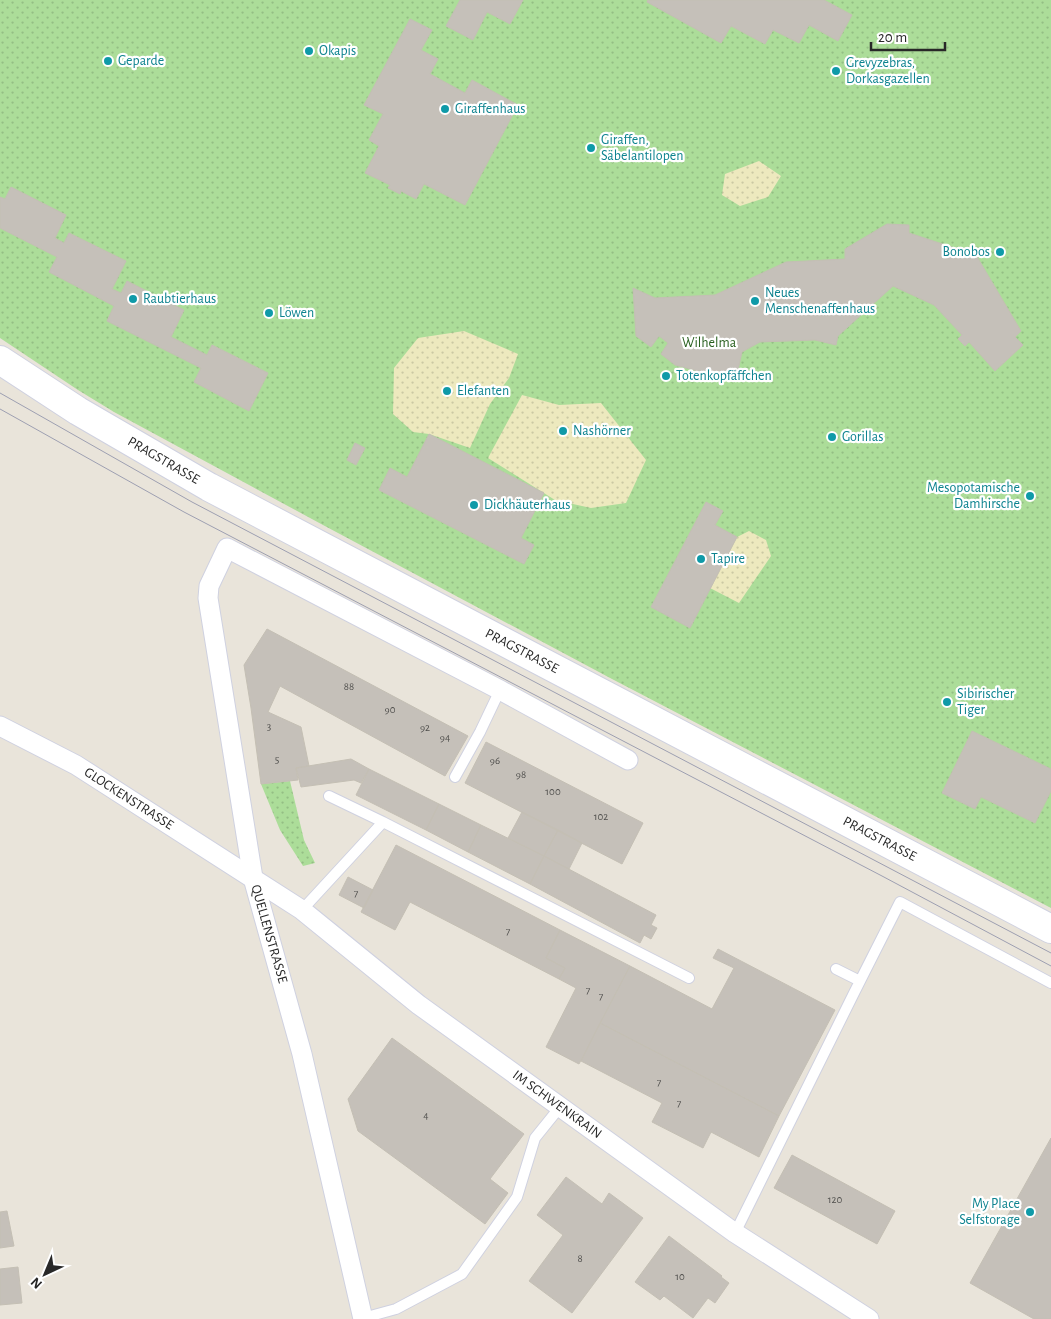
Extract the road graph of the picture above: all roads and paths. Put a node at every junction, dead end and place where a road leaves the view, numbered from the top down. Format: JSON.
{"nodes":[{"id":1,"x":0,"y":360,"type":"edge"},
{"id":2,"x":500,"y":690,"type":"junction"},
{"id":3,"x":0,"y":726,"type":"edge"},
{"id":4,"x":628,"y":760,"type":"dead end"},
{"id":5,"x":455,"y":777,"type":"dead end"},
{"id":6,"x":329,"y":796,"type":"dead end"},
{"id":7,"x":383,"y":822,"type":"junction"},
{"id":8,"x":253,"y":878,"type":"junction"},
{"id":9,"x":302,"y":910,"type":"junction"},
{"id":10,"x":1051,"y":929,"type":"edge"},
{"id":11,"x":836,"y":969,"type":"dead end"},
{"id":12,"x":689,"y":978,"type":"dead end"},
{"id":13,"x":860,"y":981,"type":"junction"},
{"id":14,"x":1051,"y":983,"type":"edge"},
{"id":15,"x":560,"y":1107,"type":"junction"},
{"id":16,"x":735,"y":1233,"type":"junction"},
{"id":17,"x":363,"y":1319,"type":"edge"},
{"id":18,"x":869,"y":1319,"type":"edge"}],
"edges":[{"from":1,"to":10,"type":"main road","name":"PRAGSTRASSE"},
{"from":2,"to":4,"type":"street"},
{"from":2,"to":5,"type":"lane"},
{"from":2,"to":8,"type":"street","name":"QUELLENSTRASSE"},
{"from":3,"to":8,"type":"street","name":"GLOCKENSTRASSE"},
{"from":6,"to":7,"type":"lane"},
{"from":7,"to":9,"type":"lane"},
{"from":7,"to":12,"type":"lane"},
{"from":8,"to":9,"type":"street","name":"IM SCHWENKRAIN"},
{"from":8,"to":17,"type":"street","name":"QUELLENSTRASSE"},
{"from":9,"to":15,"type":"street","name":"IM SCHWENKRAIN"},
{"from":11,"to":13,"type":"lane"},
{"from":13,"to":14,"type":"lane"},
{"from":13,"to":16,"type":"lane"},
{"from":15,"to":16,"type":"street","name":"IM SCHWENKRAIN"},
{"from":15,"to":17,"type":"lane"},
{"from":16,"to":18,"type":"street","name":"IM SCHWENKRAIN"}]}
